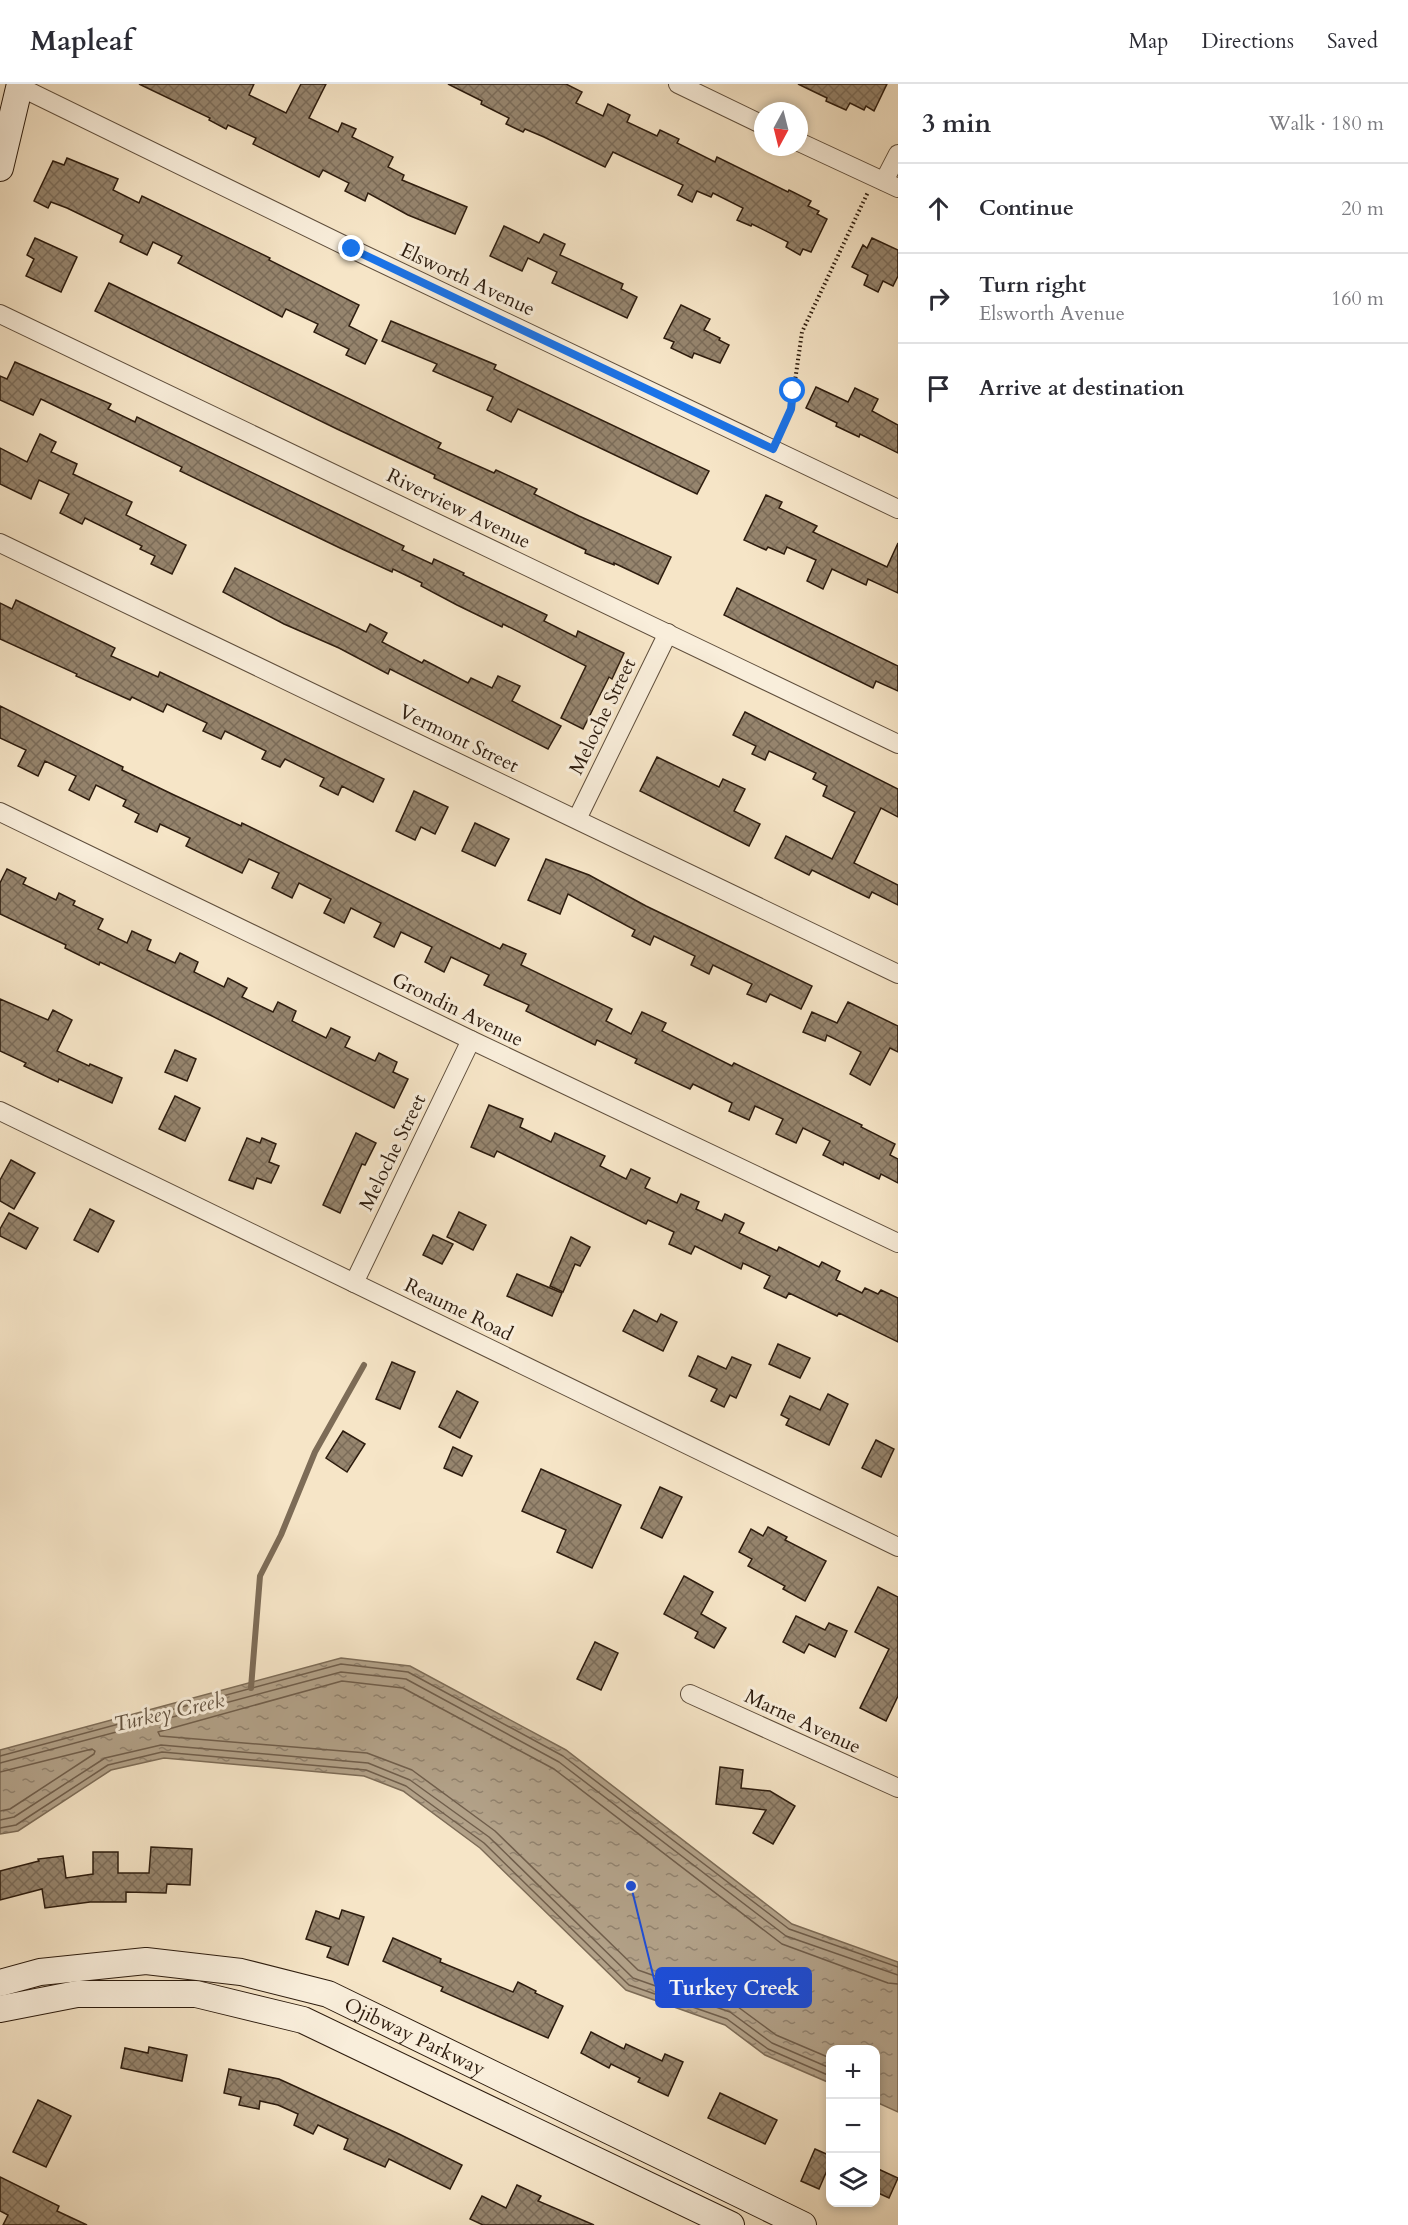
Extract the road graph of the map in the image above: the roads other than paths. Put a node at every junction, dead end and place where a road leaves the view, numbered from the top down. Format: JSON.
{"nodes":[{"id":1,"x":678,"y":84,"type":"edge"},
{"id":2,"x":20,"y":85,"type":"edge"},
{"id":3,"x":754,"y":121,"type":"edge"},
{"id":4,"x":808,"y":146,"type":"edge"},
{"id":5,"x":898,"y":154,"type":"edge"},
{"id":6,"x":0,"y":168,"type":"edge"},
{"id":7,"x":886,"y":182,"type":"edge"},
{"id":8,"x":0,"y":314,"type":"edge"},
{"id":9,"x":898,"y":509,"type":"edge"},
{"id":10,"x":0,"y":543,"type":"edge"},
{"id":11,"x":668,"y":633,"type":"junction"},
{"id":12,"x":898,"y":744,"type":"edge"},
{"id":13,"x":0,"y":812,"type":"edge"},
{"id":14,"x":577,"y":819,"type":"junction"},
{"id":15,"x":898,"y":974,"type":"edge"},
{"id":16,"x":471,"y":1040,"type":"junction"},
{"id":17,"x":0,"y":1111,"type":"edge"},
{"id":18,"x":898,"y":1243,"type":"edge"},
{"id":19,"x":354,"y":1283,"type":"junction"},
{"id":20,"x":898,"y":1547,"type":"edge"},
{"id":21,"x":690,"y":1694,"type":"dead end"},
{"id":22,"x":898,"y":1788,"type":"edge"},
{"id":23,"x":0,"y":1983,"type":"edge"},
{"id":24,"x":0,"y":2009,"type":"edge"},
{"id":25,"x":735,"y":2191,"type":"junction"},
{"id":26,"x":725,"y":2224,"type":"edge"},
{"id":27,"x":803,"y":2225,"type":"edge"}],
"edges":[{"from":1,"to":3,"type":"street"},
{"from":2,"to":6,"type":"main road"},
{"from":2,"to":9,"type":"street","name":"Elsworth Avenue"},
{"from":4,"to":7,"type":"street"},
{"from":5,"to":7,"type":"street"},
{"from":8,"to":11,"type":"street","name":"Riverview Avenue"},
{"from":10,"to":14,"type":"street","name":"Vermont Street"},
{"from":11,"to":12,"type":"street","name":"Riverview Avenue"},
{"from":11,"to":14,"type":"street","name":"Meloche Street"},
{"from":13,"to":16,"type":"street","name":"Grondin Avenue"},
{"from":14,"to":15,"type":"street","name":"Vermont Street"},
{"from":16,"to":18,"type":"street","name":"Grondin Avenue"},
{"from":16,"to":19,"type":"street","name":"Meloche Street"},
{"from":17,"to":19,"type":"street","name":"Reaume Road"},
{"from":19,"to":20,"type":"street","name":"Reaume Road"},
{"from":21,"to":22,"type":"street","name":"Marne Avenue"},
{"from":23,"to":25,"type":"main road","name":"Ojibway Parkway"},
{"from":24,"to":26,"type":"main road","name":"Ojibway Parkway"},
{"from":25,"to":26,"type":"street"},
{"from":25,"to":27,"type":"main road","name":"Ojibway Parkway"}]}
